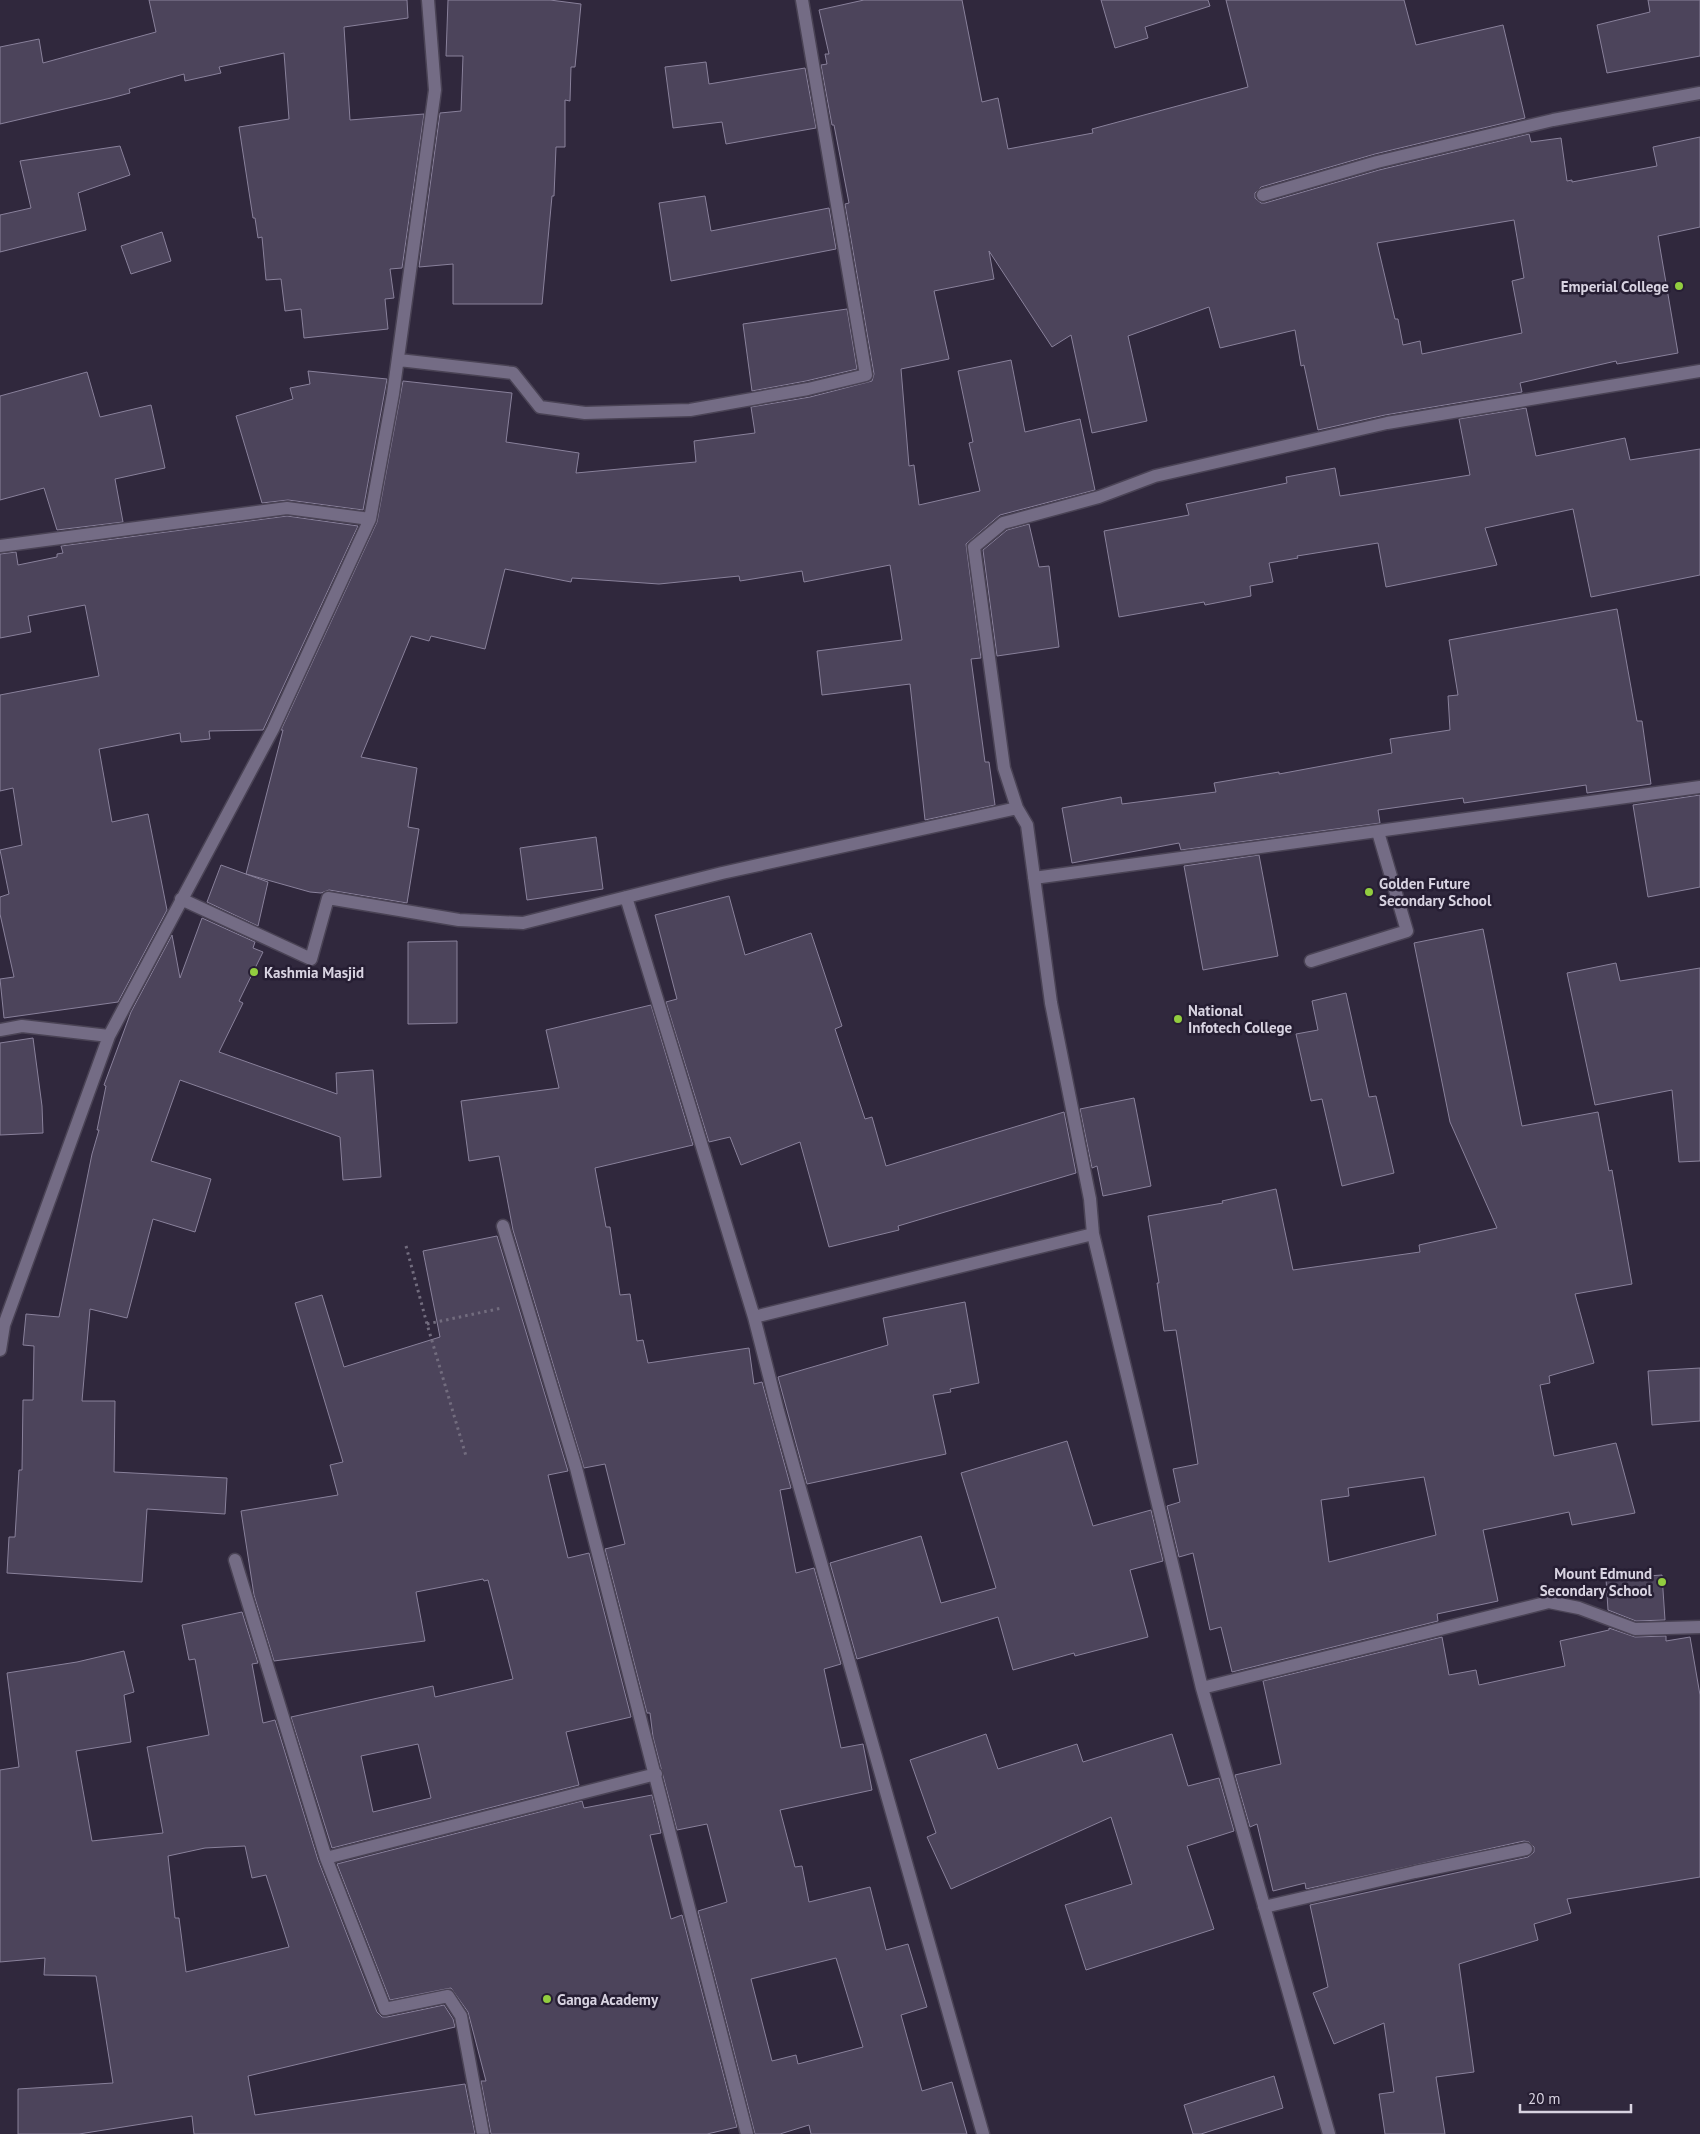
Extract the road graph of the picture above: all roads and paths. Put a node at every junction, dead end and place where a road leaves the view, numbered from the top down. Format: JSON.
{"nodes":[{"id":1,"x":428,"y":0,"type":"edge"},
{"id":2,"x":802,"y":0,"type":"edge"},
{"id":3,"x":1700,"y":93,"type":"edge"},
{"id":4,"x":1263,"y":195,"type":"dead end"},
{"id":5,"x":398,"y":360,"type":"junction"},
{"id":6,"x":1700,"y":371,"type":"edge"},
{"id":7,"x":370,"y":518,"type":"junction"},
{"id":8,"x":0,"y":546,"type":"edge"},
{"id":9,"x":1700,"y":787,"type":"edge"},
{"id":10,"x":1017,"y":808,"type":"junction"},
{"id":11,"x":1378,"y":832,"type":"junction"},
{"id":12,"x":1034,"y":878,"type":"junction"},
{"id":13,"x":626,"y":897,"type":"junction"},
{"id":14,"x":181,"y":899,"type":"junction"},
{"id":15,"x":1311,"y":961,"type":"dead end"},
{"id":16,"x":0,"y":1030,"type":"edge"},
{"id":17,"x":110,"y":1036,"type":"junction"},
{"id":18,"x":503,"y":1226,"type":"dead end"},
{"id":19,"x":1093,"y":1234,"type":"junction"},
{"id":20,"x":406,"y":1246,"type":"dead end"},
{"id":21,"x":525,"y":1303,"type":"junction"},
{"id":22,"x":754,"y":1317,"type":"junction"},
{"id":23,"x":427,"y":1324,"type":"junction"},
{"id":24,"x":0,"y":1350,"type":"edge"},
{"id":25,"x":466,"y":1456,"type":"dead end"},
{"id":26,"x":235,"y":1560,"type":"dead end"},
{"id":27,"x":1700,"y":1627,"type":"edge"},
{"id":28,"x":1202,"y":1688,"type":"junction"},
{"id":29,"x":656,"y":1774,"type":"junction"},
{"id":30,"x":1526,"y":1849,"type":"dead end"},
{"id":31,"x":326,"y":1858,"type":"junction"},
{"id":32,"x":1264,"y":1907,"type":"junction"},
{"id":33,"x":483,"y":2134,"type":"edge"},
{"id":34,"x":747,"y":2134,"type":"edge"},
{"id":35,"x":983,"y":2134,"type":"edge"},
{"id":36,"x":1329,"y":2134,"type":"edge"}],
"edges":[{"from":1,"to":5,"type":"street"},
{"from":2,"to":5,"type":"street"},
{"from":3,"to":4,"type":"street"},
{"from":5,"to":7,"type":"street"},
{"from":6,"to":10,"type":"street"},
{"from":7,"to":8,"type":"street"},
{"from":7,"to":14,"type":"street"},
{"from":9,"to":11,"type":"street"},
{"from":10,"to":12,"type":"street"},
{"from":10,"to":13,"type":"street"},
{"from":11,"to":12,"type":"street"},
{"from":11,"to":15,"type":"street"},
{"from":12,"to":19,"type":"street"},
{"from":13,"to":14,"type":"street"},
{"from":13,"to":22,"type":"street"},
{"from":14,"to":17,"type":"street"},
{"from":16,"to":17,"type":"street"},
{"from":17,"to":24,"type":"street"},
{"from":18,"to":21,"type":"street"},
{"from":19,"to":22,"type":"street"},
{"from":19,"to":28,"type":"street"},
{"from":20,"to":23,"type":"path"},
{"from":21,"to":23,"type":"path"},
{"from":21,"to":29,"type":"street"},
{"from":22,"to":35,"type":"street"},
{"from":23,"to":25,"type":"path"},
{"from":26,"to":31,"type":"street"},
{"from":27,"to":28,"type":"street"},
{"from":28,"to":32,"type":"street"},
{"from":29,"to":31,"type":"street"},
{"from":29,"to":34,"type":"street"},
{"from":30,"to":32,"type":"street"},
{"from":31,"to":33,"type":"street"},
{"from":32,"to":36,"type":"street"}]}
